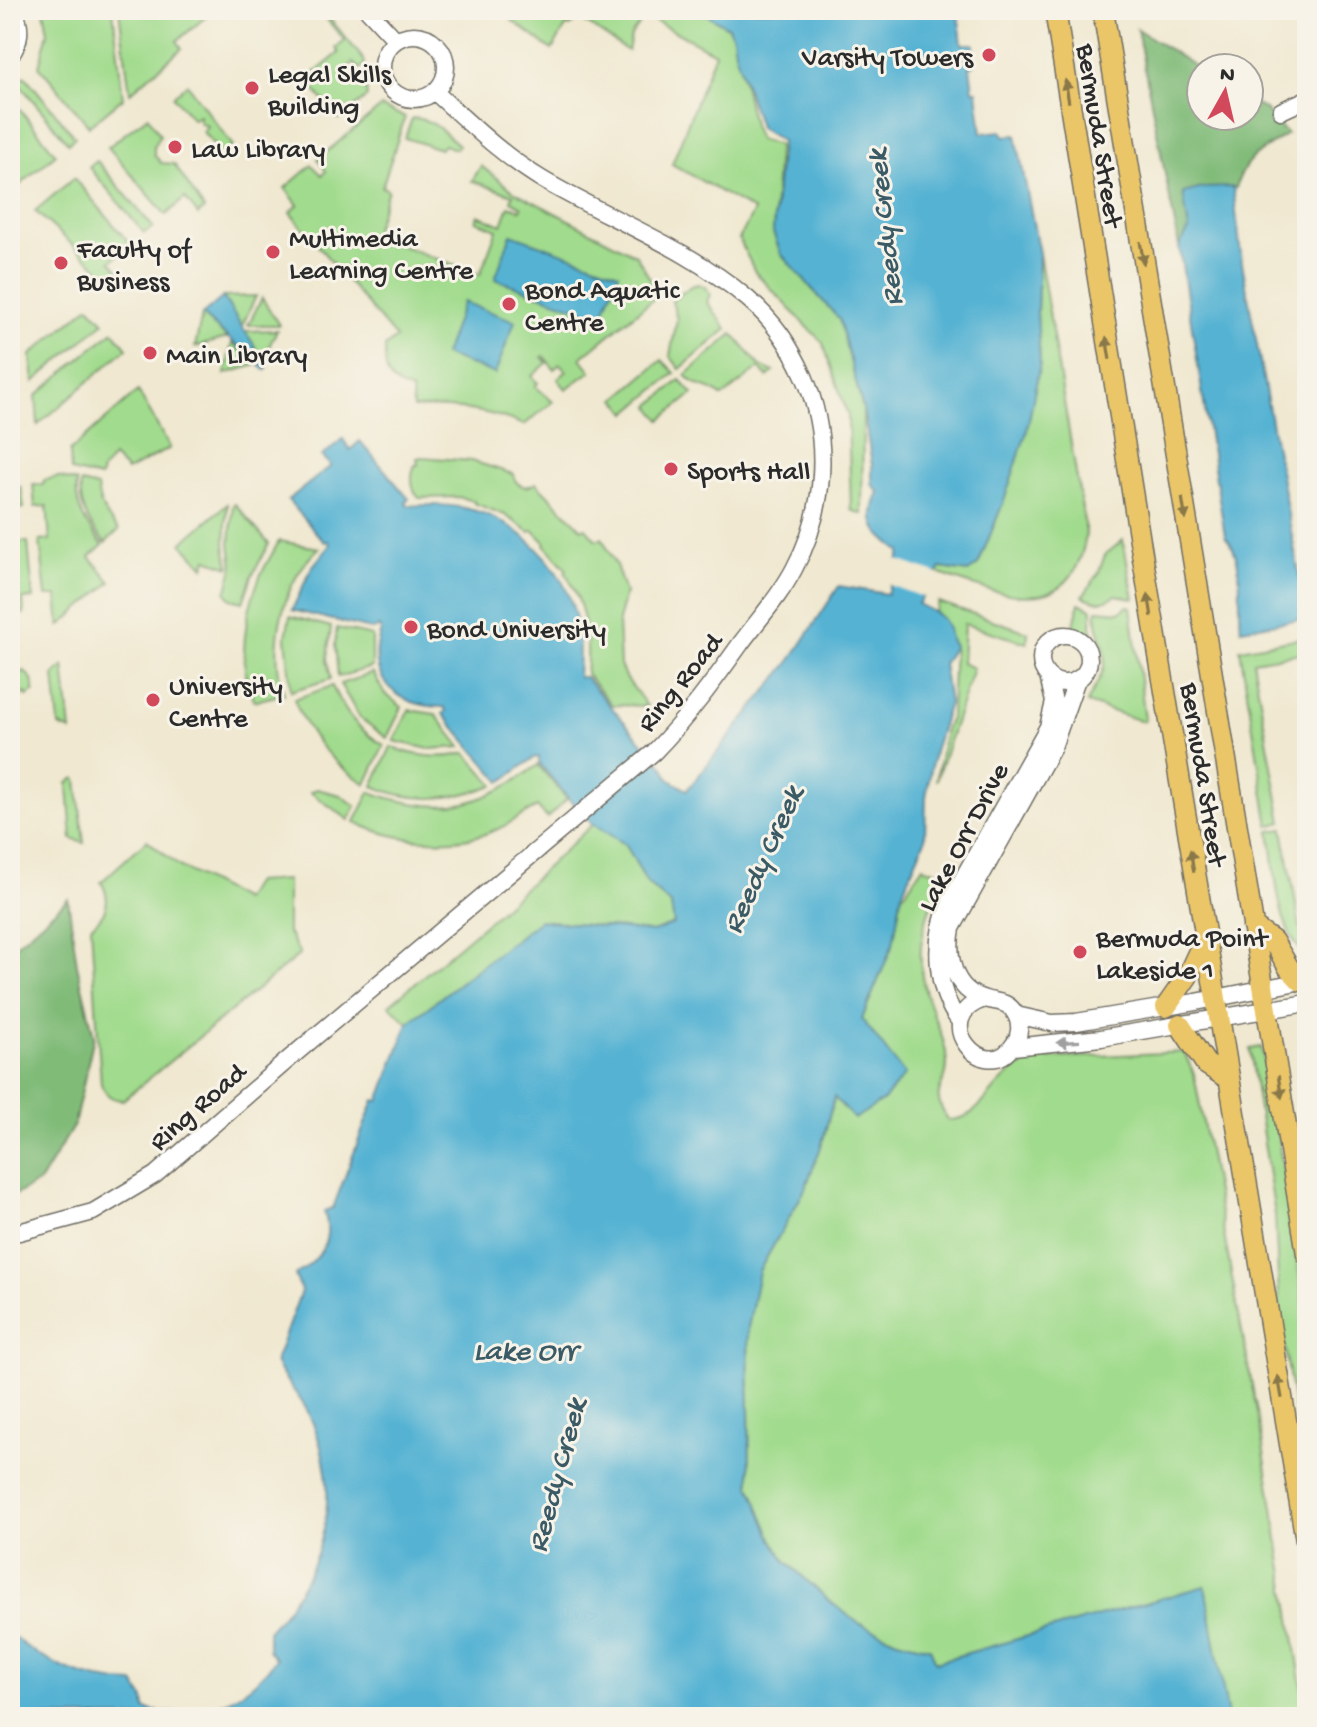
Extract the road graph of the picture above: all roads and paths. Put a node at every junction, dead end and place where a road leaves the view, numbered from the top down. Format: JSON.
{"nodes":[{"id":1,"x":14,"y":10,"type":"edge"},
{"id":2,"x":368,"y":10,"type":"edge"},
{"id":3,"x":1055,"y":10,"type":"edge"},
{"id":4,"x":1103,"y":10,"type":"edge"},
{"id":5,"x":396,"y":40,"type":"junction"},
{"id":6,"x":10,"y":56,"type":"edge"},
{"id":7,"x":435,"y":92,"type":"junction"},
{"id":8,"x":1307,"y":99,"type":"edge"},
{"id":9,"x":1281,"y":111,"type":"dead end"},
{"id":10,"x":1048,"y":676,"type":"junction"},
{"id":11,"x":1077,"y":679,"type":"junction"},
{"id":12,"x":1253,"y":927,"type":"junction"},
{"id":13,"x":1205,"y":938,"type":"junction"},
{"id":14,"x":1304,"y":980,"type":"edge"},
{"id":15,"x":1264,"y":988,"type":"junction"},
{"id":16,"x":985,"y":999,"type":"junction"},
{"id":17,"x":1307,"y":1003,"type":"edge"},
{"id":18,"x":1166,"y":1007,"type":"junction"},
{"id":19,"x":1217,"y":1009,"type":"junction"},
{"id":20,"x":1268,"y":1010,"type":"junction"},
{"id":21,"x":1016,"y":1015,"type":"junction"},
{"id":22,"x":960,"y":1022,"type":"junction"},
{"id":23,"x":1180,"y":1025,"type":"junction"},
{"id":24,"x":1013,"y":1047,"type":"junction"},
{"id":25,"x":1229,"y":1079,"type":"junction"},
{"id":26,"x":10,"y":1231,"type":"edge"},
{"id":27,"x":1307,"y":1254,"type":"edge"},
{"id":28,"x":1307,"y":1547,"type":"edge"}],
"edges":[{"from":1,"to":6,"type":"street"},
{"from":2,"to":5,"type":"street"},
{"from":13,"to":3,"type":"main road","name":"Bermuda Street","one_way":true},
{"from":4,"to":12,"type":"main road","name":"Bermuda Street","one_way":true},
{"from":5,"to":7,"type":"street"},
{"from":5,"to":7,"type":"street"},
{"from":7,"to":26,"type":"street","name":"Ring Road"},
{"from":8,"to":9,"type":"street"},
{"from":10,"to":11,"type":"street"},
{"from":10,"to":11,"type":"street"},
{"from":10,"to":22,"type":"street","name":"Lake Orr Drive"},
{"from":11,"to":16,"type":"street","name":"Lake Orr Drive"},
{"from":12,"to":14,"type":"main road"},
{"from":12,"to":15,"type":"main road","name":"Bermuda Street"},
{"from":13,"to":18,"type":"main road"},
{"from":13,"to":19,"type":"main road","name":"Bermuda Street"},
{"from":14,"to":15,"type":"street"},
{"from":15,"to":19,"type":"street"},
{"from":15,"to":20,"type":"main road","name":"Bermuda Street"},
{"from":16,"to":21,"type":"street"},
{"from":16,"to":22,"type":"street"},
{"from":17,"to":20,"type":"street"},
{"from":18,"to":19,"type":"street"},
{"from":18,"to":21,"type":"street"},
{"from":19,"to":20,"type":"street"},
{"from":19,"to":23,"type":"street"},
{"from":19,"to":25,"type":"main road","name":"Bermuda Street"},
{"from":20,"to":27,"type":"main road","name":"Bermuda Street","one_way":true},
{"from":21,"to":24,"type":"street"},
{"from":22,"to":24,"type":"street"},
{"from":23,"to":24,"type":"street","one_way":true},
{"from":23,"to":25,"type":"main road"},
{"from":28,"to":25,"type":"main road","name":"Bermuda Street","one_way":true}]}
